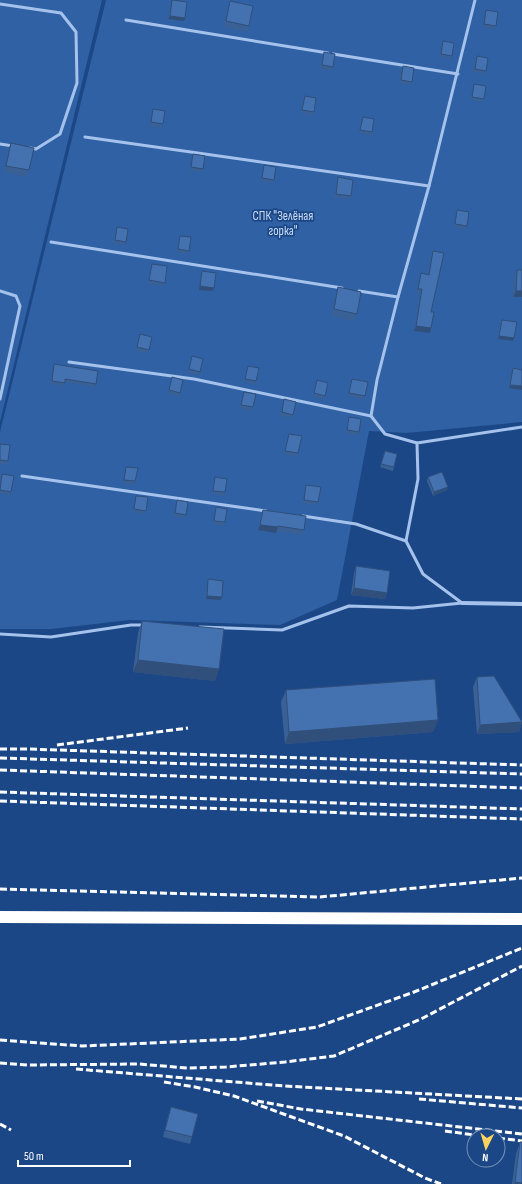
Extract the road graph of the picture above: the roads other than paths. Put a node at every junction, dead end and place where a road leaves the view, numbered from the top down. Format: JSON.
{"nodes":[{"id":1,"x":476,"y":0,"type":"edge"},
{"id":2,"x":0,"y":4,"type":"edge"},
{"id":3,"x":126,"y":20,"type":"dead end"},
{"id":4,"x":458,"y":74,"type":"junction"},
{"id":5,"x":85,"y":137,"type":"dead end"},
{"id":6,"x":0,"y":144,"type":"edge"},
{"id":7,"x":15,"y":146,"type":"edge"},
{"id":8,"x":29,"y":148,"type":"edge"},
{"id":9,"x":429,"y":186,"type":"junction"},
{"id":10,"x":51,"y":242,"type":"dead end"},
{"id":11,"x":343,"y":289,"type":"edge"},
{"id":12,"x":351,"y":290,"type":"edge"},
{"id":13,"x":0,"y":291,"type":"edge"},
{"id":14,"x":398,"y":297,"type":"junction"},
{"id":15,"x":68,"y":362,"type":"dead end"},
{"id":16,"x":0,"y":399,"type":"edge"},
{"id":17,"x":371,"y":416,"type":"junction"},
{"id":18,"x":522,"y":427,"type":"edge"},
{"id":19,"x":417,"y":442,"type":"junction"},
{"id":20,"x":22,"y":476,"type":"dead end"},
{"id":21,"x":270,"y":512,"type":"edge"},
{"id":22,"x":302,"y":516,"type":"edge"},
{"id":23,"x":406,"y":541,"type":"junction"},
{"id":24,"x":462,"y":603,"type":"junction"},
{"id":25,"x":522,"y":604,"type":"edge"},
{"id":26,"x":147,"y":625,"type":"edge"},
{"id":27,"x":194,"y":627,"type":"edge"},
{"id":28,"x":0,"y":634,"type":"edge"},
{"id":29,"x":0,"y":917,"type":"edge"},
{"id":30,"x":522,"y":919,"type":"edge"}],
"edges":[{"from":1,"to":4,"type":"lane"},
{"from":2,"to":8,"type":"lane"},
{"from":3,"to":4,"type":"lane"},
{"from":4,"to":9,"type":"lane"},
{"from":5,"to":9,"type":"lane"},
{"from":6,"to":7,"type":"lane"},
{"from":9,"to":14,"type":"lane"},
{"from":10,"to":11,"type":"lane"},
{"from":12,"to":14,"type":"lane"},
{"from":13,"to":16,"type":"lane"},
{"from":14,"to":17,"type":"lane"},
{"from":15,"to":17,"type":"lane"},
{"from":17,"to":19,"type":"lane"},
{"from":18,"to":19,"type":"lane"},
{"from":19,"to":23,"type":"lane"},
{"from":20,"to":21,"type":"lane"},
{"from":22,"to":23,"type":"lane"},
{"from":23,"to":24,"type":"lane"},
{"from":24,"to":25,"type":"street"},
{"from":24,"to":27,"type":"lane"},
{"from":26,"to":28,"type":"lane"},
{"from":29,"to":30,"type":"highway"}]}
